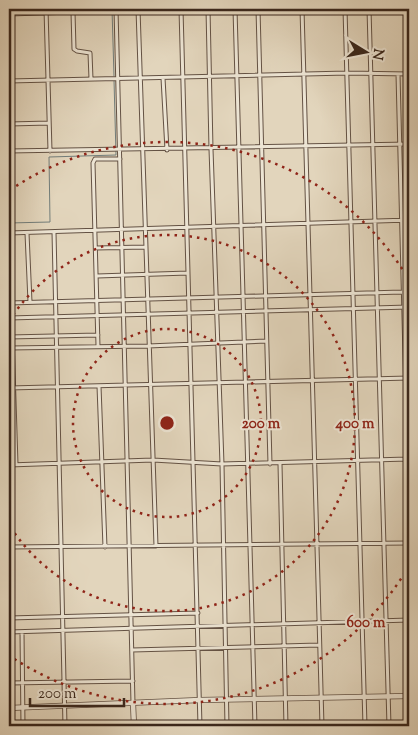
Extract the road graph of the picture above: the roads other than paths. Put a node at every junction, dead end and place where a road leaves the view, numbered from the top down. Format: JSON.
{"nodes":[{"id":1,"x":116,"y":9,"type":"edge"},
{"id":2,"x":138,"y":9,"type":"edge"},
{"id":3,"x":181,"y":9,"type":"edge"},
{"id":4,"x":208,"y":9,"type":"edge"},
{"id":5,"x":235,"y":9,"type":"edge"},
{"id":6,"x":258,"y":9,"type":"edge"},
{"id":7,"x":302,"y":9,"type":"edge"},
{"id":8,"x":345,"y":9,"type":"edge"},
{"id":9,"x":369,"y":9,"type":"edge"},
{"id":10,"x":90,"y":10,"type":"edge"},
{"id":11,"x":46,"y":11,"type":"edge"},
{"id":12,"x":104,"y":11,"type":"dead end"},
{"id":13,"x":73,"y":12,"type":"junction"},
{"id":14,"x":9,"y":14,"type":"edge"},
{"id":15,"x":347,"y":73,"type":"junction"},
{"id":16,"x":303,"y":74,"type":"junction"},
{"id":17,"x":371,"y":74,"type":"junction"},
{"id":18,"x":398,"y":74,"type":"junction"},
{"id":19,"x":409,"y":74,"type":"edge"},
{"id":20,"x":238,"y":75,"type":"junction"},
{"id":21,"x":260,"y":75,"type":"junction"},
{"id":22,"x":210,"y":76,"type":"junction"},
{"id":23,"x":183,"y":77,"type":"junction"},
{"id":24,"x":117,"y":78,"type":"junction"},
{"id":25,"x":140,"y":78,"type":"junction"},
{"id":26,"x":163,"y":78,"type":"junction"},
{"id":27,"x":91,"y":79,"type":"junction"},
{"id":28,"x":48,"y":81,"type":"junction"},
{"id":29,"x":9,"y":82,"type":"edge"},
{"id":30,"x":49,"y":123,"type":"junction"},
{"id":31,"x":9,"y":124,"type":"edge"},
{"id":32,"x":399,"y":144,"type":"junction"},
{"id":33,"x":409,"y":144,"type":"edge"},
{"id":34,"x":372,"y":145,"type":"junction"},
{"id":35,"x":348,"y":146,"type":"junction"},
{"id":36,"x":305,"y":147,"type":"junction"},
{"id":37,"x":239,"y":148,"type":"junction"},
{"id":38,"x":261,"y":148,"type":"junction"},
{"id":39,"x":211,"y":149,"type":"junction"},
{"id":40,"x":50,"y":150,"type":"junction"},
{"id":41,"x":119,"y":150,"type":"junction"},
{"id":42,"x":142,"y":150,"type":"junction"},
{"id":43,"x":167,"y":150,"type":"junction"},
{"id":44,"x":185,"y":150,"type":"junction"},
{"id":45,"x":9,"y":151,"type":"edge"},
{"id":46,"x":120,"y":159,"type":"junction"},
{"id":47,"x":401,"y":220,"type":"junction"},
{"id":48,"x":409,"y":220,"type":"edge"},
{"id":49,"x":375,"y":221,"type":"junction"},
{"id":50,"x":351,"y":222,"type":"junction"},
{"id":51,"x":307,"y":223,"type":"junction"},
{"id":52,"x":264,"y":224,"type":"junction"},
{"id":53,"x":242,"y":225,"type":"junction"},
{"id":54,"x":214,"y":226,"type":"junction"},
{"id":55,"x":187,"y":227,"type":"junction"},
{"id":56,"x":121,"y":229,"type":"junction"},
{"id":57,"x":145,"y":229,"type":"junction"},
{"id":58,"x":95,"y":230,"type":"junction"},
{"id":59,"x":54,"y":232,"type":"junction"},
{"id":60,"x":9,"y":233,"type":"edge"},
{"id":61,"x":27,"y":233,"type":"junction"},
{"id":62,"x":9,"y":242,"type":"edge"},
{"id":63,"x":122,"y":247,"type":"junction"},
{"id":64,"x":145,"y":247,"type":"junction"},
{"id":65,"x":96,"y":248,"type":"junction"},
{"id":66,"x":189,"y":273,"type":"junction"},
{"id":67,"x":146,"y":275,"type":"junction"},
{"id":68,"x":96,"y":276,"type":"junction"},
{"id":69,"x":122,"y":276,"type":"junction"},
{"id":70,"x":377,"y":292,"type":"junction"},
{"id":71,"x":402,"y":292,"type":"junction"},
{"id":72,"x":353,"y":293,"type":"junction"},
{"id":73,"x":309,"y":294,"type":"junction"},
{"id":74,"x":244,"y":296,"type":"junction"},
{"id":75,"x":265,"y":296,"type":"junction"},
{"id":76,"x":216,"y":297,"type":"junction"},
{"id":77,"x":190,"y":298,"type":"junction"},
{"id":78,"x":147,"y":299,"type":"junction"},
{"id":79,"x":97,"y":300,"type":"junction"},
{"id":80,"x":123,"y":300,"type":"junction"},
{"id":81,"x":56,"y":301,"type":"junction"},
{"id":82,"x":30,"y":302,"type":"junction"},
{"id":83,"x":10,"y":303,"type":"edge"},
{"id":84,"x":377,"y":307,"type":"junction"},
{"id":85,"x":403,"y":307,"type":"junction"},
{"id":86,"x":409,"y":307,"type":"edge"},
{"id":87,"x":353,"y":308,"type":"junction"},
{"id":88,"x":310,"y":309,"type":"junction"},
{"id":89,"x":266,"y":310,"type":"junction"},
{"id":90,"x":244,"y":311,"type":"junction"},
{"id":91,"x":216,"y":312,"type":"junction"},
{"id":92,"x":190,"y":313,"type":"junction"},
{"id":93,"x":147,"y":314,"type":"junction"},
{"id":94,"x":124,"y":315,"type":"junction"},
{"id":95,"x":98,"y":316,"type":"junction"},
{"id":96,"x":10,"y":318,"type":"edge"},
{"id":97,"x":56,"y":318,"type":"junction"},
{"id":98,"x":98,"y":335,"type":"junction"},
{"id":99,"x":57,"y":336,"type":"junction"},
{"id":100,"x":10,"y":337,"type":"edge"},
{"id":101,"x":245,"y":341,"type":"junction"},
{"id":102,"x":266,"y":341,"type":"junction"},
{"id":103,"x":217,"y":342,"type":"junction"},
{"id":104,"x":191,"y":344,"type":"junction"},
{"id":105,"x":98,"y":346,"type":"junction"},
{"id":106,"x":124,"y":346,"type":"junction"},
{"id":107,"x":148,"y":346,"type":"junction"},
{"id":108,"x":57,"y":347,"type":"junction"},
{"id":109,"x":10,"y":348,"type":"edge"},
{"id":110,"x":407,"y":378,"type":"edge"},
{"id":111,"x":379,"y":379,"type":"junction"},
{"id":112,"x":355,"y":380,"type":"junction"},
{"id":113,"x":268,"y":382,"type":"junction"},
{"id":114,"x":312,"y":382,"type":"junction"},
{"id":115,"x":246,"y":383,"type":"junction"},
{"id":116,"x":192,"y":384,"type":"junction"},
{"id":117,"x":218,"y":384,"type":"junction"},
{"id":118,"x":150,"y":385,"type":"junction"},
{"id":119,"x":99,"y":386,"type":"junction"},
{"id":120,"x":125,"y":386,"type":"junction"},
{"id":121,"x":58,"y":387,"type":"junction"},
{"id":122,"x":9,"y":388,"type":"edge"},
{"id":123,"x":14,"y":388,"type":"junction"},
{"id":124,"x":409,"y":459,"type":"edge"},
{"id":125,"x":127,"y":460,"type":"junction"},
{"id":126,"x":153,"y":460,"type":"junction"},
{"id":127,"x":382,"y":460,"type":"junction"},
{"id":128,"x":102,"y":461,"type":"junction"},
{"id":129,"x":358,"y":461,"type":"junction"},
{"id":130,"x":60,"y":463,"type":"junction"},
{"id":131,"x":194,"y":463,"type":"junction"},
{"id":132,"x":314,"y":463,"type":"junction"},
{"id":133,"x":16,"y":464,"type":"junction"},
{"id":134,"x":222,"y":464,"type":"junction"},
{"id":135,"x":249,"y":464,"type":"junction"},
{"id":136,"x":270,"y":464,"type":"junction"},
{"id":137,"x":280,"y":464,"type":"junction"},
{"id":138,"x":9,"y":465,"type":"edge"},
{"id":139,"x":409,"y":519,"type":"edge"},
{"id":140,"x":409,"y":543,"type":"edge"},
{"id":141,"x":360,"y":544,"type":"junction"},
{"id":142,"x":384,"y":544,"type":"junction"},
{"id":143,"x":223,"y":545,"type":"junction"},
{"id":144,"x":250,"y":545,"type":"junction"},
{"id":145,"x":282,"y":545,"type":"junction"},
{"id":146,"x":316,"y":545,"type":"junction"},
{"id":147,"x":129,"y":546,"type":"junction"},
{"id":148,"x":156,"y":546,"type":"junction"},
{"id":149,"x":196,"y":546,"type":"junction"},
{"id":150,"x":9,"y":547,"type":"edge"},
{"id":151,"x":105,"y":547,"type":"junction"},
{"id":152,"x":62,"y":548,"type":"junction"},
{"id":153,"x":198,"y":613,"type":"junction"},
{"id":154,"x":131,"y":615,"type":"junction"},
{"id":155,"x":63,"y":616,"type":"junction"},
{"id":156,"x":9,"y":618,"type":"edge"},
{"id":157,"x":385,"y":620,"type":"junction"},
{"id":158,"x":409,"y":620,"type":"edge"},
{"id":159,"x":362,"y":621,"type":"junction"},
{"id":160,"x":284,"y":623,"type":"junction"},
{"id":161,"x":318,"y":623,"type":"junction"},
{"id":162,"x":253,"y":625,"type":"junction"},
{"id":163,"x":198,"y":626,"type":"junction"},
{"id":164,"x":225,"y":626,"type":"junction"},
{"id":165,"x":131,"y":629,"type":"junction"},
{"id":166,"x":64,"y":631,"type":"junction"},
{"id":167,"x":9,"y":632,"type":"edge"},
{"id":168,"x":22,"y":632,"type":"junction"},
{"id":169,"x":319,"y":645,"type":"junction"},
{"id":170,"x":253,"y":646,"type":"junction"},
{"id":171,"x":284,"y":646,"type":"junction"},
{"id":172,"x":225,"y":647,"type":"junction"},
{"id":173,"x":199,"y":648,"type":"junction"},
{"id":174,"x":132,"y":650,"type":"junction"},
{"id":175,"x":66,"y":681,"type":"junction"},
{"id":176,"x":133,"y":681,"type":"junction"},
{"id":177,"x":9,"y":683,"type":"edge"},
{"id":178,"x":21,"y":683,"type":"junction"},
{"id":179,"x":388,"y":696,"type":"junction"},
{"id":180,"x":409,"y":696,"type":"edge"},
{"id":181,"x":321,"y":698,"type":"junction"},
{"id":182,"x":364,"y":698,"type":"junction"},
{"id":183,"x":255,"y":699,"type":"junction"},
{"id":184,"x":286,"y":699,"type":"junction"},
{"id":185,"x":200,"y":700,"type":"junction"},
{"id":186,"x":226,"y":700,"type":"junction"},
{"id":187,"x":133,"y":703,"type":"junction"},
{"id":188,"x":65,"y":706,"type":"junction"},
{"id":189,"x":22,"y":707,"type":"junction"},
{"id":190,"x":9,"y":708,"type":"edge"},
{"id":191,"x":65,"y":725,"type":"edge"},
{"id":192,"x":22,"y":726,"type":"edge"},
{"id":193,"x":86,"y":726,"type":"edge"},
{"id":194,"x":134,"y":726,"type":"edge"},
{"id":195,"x":200,"y":726,"type":"edge"},
{"id":196,"x":227,"y":726,"type":"edge"},
{"id":197,"x":255,"y":726,"type":"edge"},
{"id":198,"x":286,"y":726,"type":"edge"},
{"id":199,"x":322,"y":726,"type":"edge"},
{"id":200,"x":365,"y":726,"type":"edge"},
{"id":201,"x":389,"y":726,"type":"edge"}],
"edges":[{"from":1,"to":24,"type":"street"},
{"from":2,"to":25,"type":"street"},
{"from":3,"to":23,"type":"street"},
{"from":4,"to":22,"type":"street"},
{"from":5,"to":20,"type":"street"},
{"from":6,"to":21,"type":"street"},
{"from":7,"to":16,"type":"street"},
{"from":8,"to":15,"type":"street"},
{"from":9,"to":17,"type":"street"},
{"from":10,"to":12,"type":"street"},
{"from":10,"to":13,"type":"street"},
{"from":11,"to":13,"type":"street"},
{"from":11,"to":14,"type":"street"},
{"from":11,"to":28,"type":"street"},
{"from":13,"to":27,"type":"street"},
{"from":15,"to":16,"type":"street"},
{"from":15,"to":17,"type":"street"},
{"from":15,"to":35,"type":"street"},
{"from":16,"to":21,"type":"street"},
{"from":16,"to":36,"type":"street"},
{"from":17,"to":18,"type":"street"},
{"from":17,"to":34,"type":"street"},
{"from":18,"to":19,"type":"street"},
{"from":18,"to":32,"type":"street"},
{"from":20,"to":21,"type":"street"},
{"from":20,"to":22,"type":"street"},
{"from":20,"to":37,"type":"street"},
{"from":21,"to":38,"type":"street"},
{"from":22,"to":23,"type":"street"},
{"from":22,"to":39,"type":"street"},
{"from":23,"to":26,"type":"street"},
{"from":23,"to":44,"type":"street"},
{"from":24,"to":25,"type":"street"},
{"from":24,"to":27,"type":"street"},
{"from":24,"to":41,"type":"street"},
{"from":25,"to":26,"type":"street"},
{"from":25,"to":42,"type":"street"},
{"from":26,"to":43,"type":"street"},
{"from":27,"to":28,"type":"street"},
{"from":28,"to":29,"type":"street"},
{"from":28,"to":30,"type":"street"},
{"from":30,"to":31,"type":"street"},
{"from":30,"to":40,"type":"street"},
{"from":32,"to":33,"type":"street"},
{"from":32,"to":34,"type":"street"},
{"from":32,"to":47,"type":"street"},
{"from":34,"to":35,"type":"street"},
{"from":34,"to":49,"type":"street"},
{"from":35,"to":36,"type":"street"},
{"from":35,"to":50,"type":"street"},
{"from":36,"to":38,"type":"street"},
{"from":36,"to":51,"type":"street"},
{"from":37,"to":38,"type":"street"},
{"from":37,"to":39,"type":"street"},
{"from":37,"to":53,"type":"street"},
{"from":38,"to":52,"type":"street"},
{"from":39,"to":44,"type":"street"},
{"from":39,"to":54,"type":"street"},
{"from":40,"to":41,"type":"street"},
{"from":40,"to":45,"type":"street"},
{"from":41,"to":42,"type":"street"},
{"from":41,"to":46,"type":"street"},
{"from":42,"to":43,"type":"street"},
{"from":42,"to":57,"type":"street"},
{"from":43,"to":44,"type":"street"},
{"from":44,"to":55,"type":"street"},
{"from":46,"to":56,"type":"street"},
{"from":46,"to":58,"type":"street"},
{"from":47,"to":48,"type":"street"},
{"from":47,"to":49,"type":"street"},
{"from":47,"to":71,"type":"street"},
{"from":49,"to":50,"type":"street"},
{"from":49,"to":70,"type":"street"},
{"from":50,"to":51,"type":"street"},
{"from":50,"to":72,"type":"street"},
{"from":51,"to":52,"type":"street"},
{"from":51,"to":73,"type":"street"},
{"from":52,"to":53,"type":"street"},
{"from":52,"to":75,"type":"street"},
{"from":53,"to":54,"type":"street"},
{"from":53,"to":74,"type":"street"},
{"from":54,"to":55,"type":"street"},
{"from":54,"to":76,"type":"street"},
{"from":55,"to":57,"type":"street"},
{"from":55,"to":66,"type":"street"},
{"from":56,"to":57,"type":"street"},
{"from":56,"to":58,"type":"street"},
{"from":56,"to":63,"type":"street"},
{"from":57,"to":64,"type":"street"},
{"from":58,"to":59,"type":"street"},
{"from":58,"to":65,"type":"street"},
{"from":59,"to":61,"type":"street"},
{"from":59,"to":81,"type":"street"},
{"from":60,"to":61,"type":"street"},
{"from":61,"to":82,"type":"street"},
{"from":62,"to":83,"type":"street"},
{"from":63,"to":64,"type":"street"},
{"from":63,"to":65,"type":"street"},
{"from":63,"to":69,"type":"street"},
{"from":64,"to":67,"type":"street"},
{"from":65,"to":68,"type":"street"},
{"from":66,"to":67,"type":"street"},
{"from":66,"to":77,"type":"street"},
{"from":67,"to":69,"type":"street"},
{"from":67,"to":78,"type":"street"},
{"from":68,"to":69,"type":"street"},
{"from":68,"to":79,"type":"street"},
{"from":69,"to":80,"type":"street"},
{"from":70,"to":71,"type":"street"},
{"from":70,"to":72,"type":"street"},
{"from":70,"to":84,"type":"street"},
{"from":71,"to":85,"type":"street"},
{"from":72,"to":73,"type":"street"},
{"from":72,"to":87,"type":"street"},
{"from":73,"to":75,"type":"street"},
{"from":73,"to":88,"type":"street"},
{"from":74,"to":75,"type":"street"},
{"from":74,"to":76,"type":"street"},
{"from":74,"to":90,"type":"street"},
{"from":75,"to":89,"type":"street"},
{"from":76,"to":77,"type":"street"},
{"from":76,"to":91,"type":"street"},
{"from":77,"to":78,"type":"street"},
{"from":77,"to":92,"type":"street"},
{"from":78,"to":80,"type":"street"},
{"from":78,"to":93,"type":"street"},
{"from":79,"to":80,"type":"street"},
{"from":79,"to":81,"type":"street"},
{"from":79,"to":95,"type":"street"},
{"from":80,"to":94,"type":"street"},
{"from":81,"to":82,"type":"street"},
{"from":81,"to":97,"type":"street"},
{"from":82,"to":83,"type":"street"},
{"from":83,"to":96,"type":"street"},
{"from":84,"to":85,"type":"street"},
{"from":84,"to":87,"type":"street"},
{"from":84,"to":111,"type":"street"},
{"from":85,"to":86,"type":"street"},
{"from":85,"to":110,"type":"street"},
{"from":87,"to":88,"type":"street"},
{"from":87,"to":112,"type":"street"},
{"from":88,"to":89,"type":"street"},
{"from":88,"to":114,"type":"street"},
{"from":89,"to":90,"type":"street"},
{"from":89,"to":102,"type":"street"},
{"from":90,"to":91,"type":"street"},
{"from":90,"to":101,"type":"street"},
{"from":91,"to":92,"type":"street"},
{"from":91,"to":103,"type":"street"},
{"from":92,"to":93,"type":"street"},
{"from":92,"to":104,"type":"street"},
{"from":93,"to":94,"type":"street"},
{"from":93,"to":107,"type":"street"},
{"from":94,"to":95,"type":"street"},
{"from":94,"to":106,"type":"street"},
{"from":95,"to":97,"type":"street"},
{"from":95,"to":98,"type":"street"},
{"from":96,"to":97,"type":"street"},
{"from":96,"to":100,"type":"street"},
{"from":97,"to":99,"type":"street"},
{"from":98,"to":99,"type":"street"},
{"from":98,"to":105,"type":"street"},
{"from":99,"to":100,"type":"street"},
{"from":99,"to":108,"type":"street"},
{"from":100,"to":109,"type":"street"},
{"from":101,"to":102,"type":"street"},
{"from":101,"to":103,"type":"street"},
{"from":101,"to":115,"type":"street"},
{"from":102,"to":113,"type":"street"},
{"from":103,"to":104,"type":"street"},
{"from":103,"to":117,"type":"street"},
{"from":104,"to":107,"type":"street"},
{"from":104,"to":116,"type":"street"},
{"from":105,"to":106,"type":"street"},
{"from":105,"to":108,"type":"street"},
{"from":106,"to":107,"type":"street"},
{"from":106,"to":120,"type":"street"},
{"from":107,"to":118,"type":"street"},
{"from":108,"to":109,"type":"street"},
{"from":108,"to":121,"type":"street"},
{"from":109,"to":123,"type":"street"},
{"from":110,"to":111,"type":"street"},
{"from":110,"to":124,"type":"street"},
{"from":111,"to":112,"type":"street"},
{"from":111,"to":127,"type":"street"},
{"from":112,"to":114,"type":"street"},
{"from":112,"to":129,"type":"street"},
{"from":113,"to":114,"type":"street"},
{"from":113,"to":115,"type":"street"},
{"from":113,"to":136,"type":"street"},
{"from":114,"to":132,"type":"street"},
{"from":115,"to":117,"type":"street"},
{"from":115,"to":135,"type":"street"},
{"from":116,"to":117,"type":"street"},
{"from":116,"to":118,"type":"street"},
{"from":116,"to":131,"type":"street"},
{"from":117,"to":134,"type":"street"},
{"from":118,"to":120,"type":"street"},
{"from":118,"to":126,"type":"street"},
{"from":119,"to":120,"type":"street"},
{"from":119,"to":121,"type":"street"},
{"from":119,"to":128,"type":"street"},
{"from":120,"to":125,"type":"street"},
{"from":121,"to":123,"type":"street"},
{"from":121,"to":130,"type":"street"},
{"from":122,"to":123,"type":"street"},
{"from":123,"to":133,"type":"street"},
{"from":124,"to":127,"type":"street"},
{"from":124,"to":139,"type":"street"},
{"from":125,"to":126,"type":"street"},
{"from":125,"to":128,"type":"street"},
{"from":125,"to":147,"type":"street"},
{"from":126,"to":131,"type":"street"},
{"from":126,"to":148,"type":"street"},
{"from":127,"to":129,"type":"street"},
{"from":127,"to":142,"type":"street"},
{"from":128,"to":130,"type":"street"},
{"from":128,"to":151,"type":"street"},
{"from":129,"to":132,"type":"street"},
{"from":129,"to":141,"type":"street"},
{"from":130,"to":133,"type":"street"},
{"from":130,"to":152,"type":"street"},
{"from":131,"to":134,"type":"street"},
{"from":131,"to":149,"type":"street"},
{"from":132,"to":137,"type":"street"},
{"from":132,"to":146,"type":"street"},
{"from":133,"to":138,"type":"street"},
{"from":134,"to":135,"type":"street"},
{"from":134,"to":143,"type":"street"},
{"from":135,"to":136,"type":"street"},
{"from":135,"to":144,"type":"street"},
{"from":136,"to":137,"type":"street"},
{"from":137,"to":145,"type":"street"},
{"from":140,"to":142,"type":"street"},
{"from":141,"to":142,"type":"street"},
{"from":141,"to":146,"type":"street"},
{"from":141,"to":159,"type":"street"},
{"from":142,"to":157,"type":"street"},
{"from":143,"to":144,"type":"street"},
{"from":143,"to":149,"type":"street"},
{"from":143,"to":164,"type":"street"},
{"from":144,"to":145,"type":"street"},
{"from":144,"to":162,"type":"street"},
{"from":145,"to":146,"type":"street"},
{"from":145,"to":160,"type":"street"},
{"from":146,"to":161,"type":"street"},
{"from":147,"to":148,"type":"street"},
{"from":147,"to":151,"type":"street"},
{"from":147,"to":154,"type":"street"},
{"from":148,"to":149,"type":"street"},
{"from":149,"to":153,"type":"street"},
{"from":150,"to":152,"type":"street"},
{"from":151,"to":152,"type":"street"},
{"from":152,"to":155,"type":"street"},
{"from":153,"to":154,"type":"street"},
{"from":153,"to":163,"type":"street"},
{"from":154,"to":155,"type":"street"},
{"from":154,"to":165,"type":"street"},
{"from":155,"to":156,"type":"street"},
{"from":155,"to":166,"type":"street"},
{"from":157,"to":158,"type":"street"},
{"from":157,"to":159,"type":"street"},
{"from":157,"to":179,"type":"street"},
{"from":159,"to":161,"type":"street"},
{"from":159,"to":182,"type":"street"},
{"from":160,"to":161,"type":"street"},
{"from":160,"to":162,"type":"street"},
{"from":160,"to":171,"type":"street"},
{"from":161,"to":169,"type":"street"},
{"from":162,"to":164,"type":"street"},
{"from":162,"to":170,"type":"street"},
{"from":163,"to":164,"type":"street"},
{"from":163,"to":165,"type":"street"},
{"from":163,"to":173,"type":"street"},
{"from":164,"to":172,"type":"street"},
{"from":165,"to":166,"type":"street"},
{"from":165,"to":174,"type":"street"},
{"from":166,"to":168,"type":"street"},
{"from":166,"to":175,"type":"street"},
{"from":167,"to":168,"type":"street"},
{"from":168,"to":178,"type":"street"},
{"from":169,"to":171,"type":"street"},
{"from":169,"to":181,"type":"street"},
{"from":170,"to":171,"type":"street"},
{"from":170,"to":172,"type":"street"},
{"from":170,"to":183,"type":"street"},
{"from":171,"to":184,"type":"street"},
{"from":172,"to":173,"type":"street"},
{"from":172,"to":186,"type":"street"},
{"from":173,"to":174,"type":"street"},
{"from":173,"to":185,"type":"street"},
{"from":174,"to":176,"type":"street"},
{"from":175,"to":176,"type":"street"},
{"from":175,"to":178,"type":"street"},
{"from":175,"to":188,"type":"street"},
{"from":176,"to":187,"type":"street"},
{"from":177,"to":178,"type":"street"},
{"from":178,"to":189,"type":"street"},
{"from":179,"to":180,"type":"street"},
{"from":179,"to":182,"type":"street"},
{"from":179,"to":201,"type":"street"},
{"from":181,"to":182,"type":"street"},
{"from":181,"to":184,"type":"street"},
{"from":181,"to":199,"type":"street"},
{"from":182,"to":200,"type":"street"},
{"from":183,"to":184,"type":"street"},
{"from":183,"to":186,"type":"street"},
{"from":183,"to":197,"type":"street"},
{"from":184,"to":198,"type":"street"},
{"from":185,"to":186,"type":"street"},
{"from":185,"to":187,"type":"street"},
{"from":185,"to":195,"type":"street"},
{"from":186,"to":196,"type":"street"},
{"from":187,"to":188,"type":"street"},
{"from":187,"to":194,"type":"street"},
{"from":188,"to":189,"type":"street"},
{"from":188,"to":191,"type":"street"},
{"from":189,"to":190,"type":"street"},
{"from":189,"to":192,"type":"street"},
{"from":191,"to":193,"type":"street"}]}
